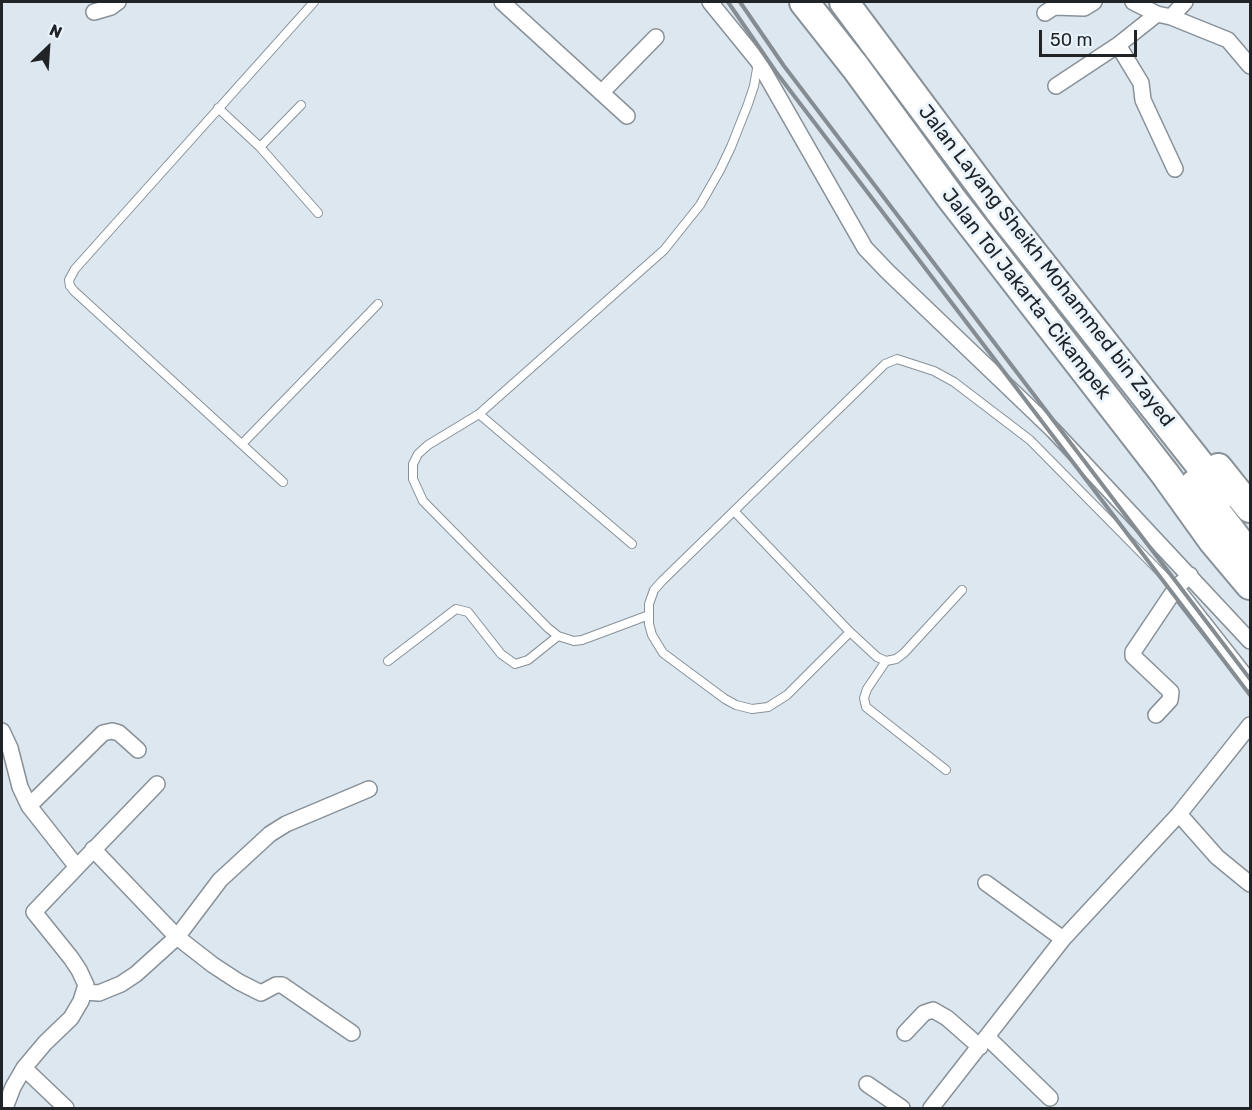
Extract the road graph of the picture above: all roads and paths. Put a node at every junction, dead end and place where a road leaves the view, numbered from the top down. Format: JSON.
{"nodes":[{"id":1,"x":118,"y":2,"type":"edge"},
{"id":2,"x":314,"y":2,"type":"edge"},
{"id":3,"x":710,"y":2,"type":"edge"},
{"id":4,"x":804,"y":2,"type":"edge"},
{"id":5,"x":825,"y":2,"type":"edge"},
{"id":6,"x":844,"y":2,"type":"edge"},
{"id":7,"x":862,"y":2,"type":"edge"},
{"id":8,"x":1094,"y":2,"type":"edge"},
{"id":9,"x":1133,"y":2,"type":"edge"},
{"id":10,"x":1185,"y":2,"type":"edge"},
{"id":11,"x":512,"y":5,"type":"edge"},
{"id":12,"x":94,"y":12,"type":"dead end"},
{"id":13,"x":1044,"y":13,"type":"dead end"},
{"id":14,"x":1164,"y":16,"type":"junction"},
{"id":15,"x":656,"y":37,"type":"dead end"},
{"id":16,"x":1118,"y":45,"type":"junction"},
{"id":17,"x":758,"y":61,"type":"junction"},
{"id":18,"x":1251,"y":66,"type":"edge"},
{"id":19,"x":1056,"y":86,"type":"dead end"},
{"id":20,"x":602,"y":92,"type":"junction"},
{"id":21,"x":301,"y":105,"type":"dead end"},
{"id":22,"x":218,"y":108,"type":"junction"},
{"id":23,"x":627,"y":116,"type":"dead end"},
{"id":24,"x":260,"y":147,"type":"junction"},
{"id":25,"x":1175,"y":169,"type":"dead end"},
{"id":26,"x":318,"y":213,"type":"dead end"},
{"id":27,"x":378,"y":304,"type":"dead end"},
{"id":28,"x":479,"y":414,"type":"junction"},
{"id":29,"x":242,"y":444,"type":"junction"},
{"id":30,"x":284,"y":482,"type":"dead end"},
{"id":31,"x":1240,"y":485,"type":"edge"},
{"id":32,"x":1251,"y":508,"type":"edge"},
{"id":33,"x":734,"y":511,"type":"junction"},
{"id":34,"x":1251,"y":529,"type":"edge"},
{"id":35,"x":1213,"y":542,"type":"junction"},
{"id":36,"x":632,"y":544,"type":"dead end"},
{"id":37,"x":1251,"y":556,"type":"edge"},
{"id":38,"x":1190,"y":575,"type":"junction"},
{"id":39,"x":1251,"y":585,"type":"edge"},
{"id":40,"x":1176,"y":588,"type":"junction"},
{"id":41,"x":962,"y":590,"type":"dead end"},
{"id":42,"x":1251,"y":597,"type":"edge"},
{"id":43,"x":649,"y":615,"type":"junction"},
{"id":44,"x":849,"y":632,"type":"junction"},
{"id":45,"x":558,"y":636,"type":"junction"},
{"id":46,"x":1251,"y":640,"type":"edge"},
{"id":47,"x":388,"y":661,"type":"dead end"},
{"id":48,"x":886,"y":661,"type":"junction"},
{"id":49,"x":1251,"y":682,"type":"edge"},
{"id":50,"x":1156,"y":715,"type":"dead end"},
{"id":51,"x":1250,"y":729,"type":"edge"},
{"id":52,"x":2,"y":731,"type":"edge"},
{"id":53,"x":138,"y":750,"type":"dead end"},
{"id":54,"x":946,"y":770,"type":"dead end"},
{"id":55,"x":157,"y":784,"type":"dead end"},
{"id":56,"x":369,"y":789,"type":"dead end"},
{"id":57,"x":28,"y":806,"type":"junction"},
{"id":58,"x":1179,"y":814,"type":"junction"},
{"id":59,"x":93,"y":849,"type":"junction"},
{"id":60,"x":77,"y":867,"type":"junction"},
{"id":61,"x":986,"y":883,"type":"dead end"},
{"id":62,"x":1251,"y":884,"type":"edge"},
{"id":63,"x":177,"y":938,"type":"junction"},
{"id":64,"x":1063,"y":939,"type":"junction"},
{"id":65,"x":85,"y":992,"type":"junction"},
{"id":66,"x":352,"y":1033,"type":"dead end"},
{"id":67,"x":905,"y":1033,"type":"dead end"},
{"id":68,"x":984,"y":1042,"type":"junction"},
{"id":69,"x":24,"y":1068,"type":"junction"},
{"id":70,"x":867,"y":1084,"type":"dead end"},
{"id":71,"x":1050,"y":1098,"type":"dead end"},
{"id":72,"x":5,"y":1108,"type":"edge"},
{"id":73,"x":66,"y":1108,"type":"edge"},
{"id":74,"x":902,"y":1108,"type":"edge"},
{"id":75,"x":932,"y":1108,"type":"edge"}],
"edges":[{"from":1,"to":12,"type":"street"},
{"from":2,"to":22,"type":"lane"},
{"from":3,"to":17,"type":"street"},
{"from":4,"to":35,"type":"highway","name":"Jalan Tol Jakarta–Cikampek"},
{"from":5,"to":37,"type":"highway","name":"Jalan Layang Sheikh Mohammed bin Zayed"},
{"from":6,"to":34,"type":"highway","name":"Jalan Layang Sheikh Mohammed bin Zayed"},
{"from":7,"to":31,"type":"highway","name":"Jalan Tol Jakarta–Cikampek"},
{"from":8,"to":13,"type":"street"},
{"from":9,"to":14,"type":"street"},
{"from":10,"to":14,"type":"street"},
{"from":11,"to":20,"type":"street"},
{"from":14,"to":16,"type":"street"},
{"from":14,"to":18,"type":"street"},
{"from":15,"to":20,"type":"street"},
{"from":16,"to":19,"type":"street"},
{"from":16,"to":25,"type":"street"},
{"from":17,"to":28,"type":"lane"},
{"from":17,"to":38,"type":"street"},
{"from":20,"to":23,"type":"street"},
{"from":21,"to":24,"type":"lane"},
{"from":22,"to":24,"type":"lane"},
{"from":22,"to":29,"type":"lane"},
{"from":24,"to":26,"type":"lane"},
{"from":27,"to":29,"type":"lane"},
{"from":28,"to":36,"type":"lane"},
{"from":28,"to":45,"type":"lane"},
{"from":29,"to":30,"type":"lane"},
{"from":31,"to":32,"type":"highway","name":"Jalan Tol Jakarta–Cikampek"},
{"from":33,"to":40,"type":"lane"},
{"from":33,"to":43,"type":"lane"},
{"from":33,"to":44,"type":"lane"},
{"from":35,"to":39,"type":"highway","name":"Jalan Tol Jakarta–Cikampek"},
{"from":35,"to":42,"type":"highway"},
{"from":38,"to":40,"type":"street"},
{"from":38,"to":46,"type":"street"},
{"from":40,"to":49,"type":"street"},
{"from":40,"to":50,"type":"street"},
{"from":41,"to":48,"type":"lane"},
{"from":43,"to":44,"type":"lane"},
{"from":43,"to":45,"type":"lane"},
{"from":44,"to":48,"type":"lane"},
{"from":45,"to":47,"type":"lane"},
{"from":48,"to":54,"type":"lane"},
{"from":51,"to":58,"type":"street"},
{"from":52,"to":57,"type":"street"},
{"from":53,"to":57,"type":"street"},
{"from":55,"to":59,"type":"street"},
{"from":56,"to":63,"type":"street"},
{"from":57,"to":60,"type":"street"},
{"from":58,"to":62,"type":"street"},
{"from":58,"to":64,"type":"street"},
{"from":59,"to":60,"type":"street"},
{"from":59,"to":63,"type":"street"},
{"from":60,"to":65,"type":"street"},
{"from":61,"to":64,"type":"street"},
{"from":63,"to":65,"type":"street"},
{"from":63,"to":66,"type":"street"},
{"from":64,"to":68,"type":"street"},
{"from":65,"to":69,"type":"street"},
{"from":67,"to":68,"type":"street"},
{"from":68,"to":71,"type":"street"},
{"from":68,"to":75,"type":"street"},
{"from":69,"to":72,"type":"street"},
{"from":69,"to":73,"type":"street"},
{"from":70,"to":74,"type":"street"}]}
